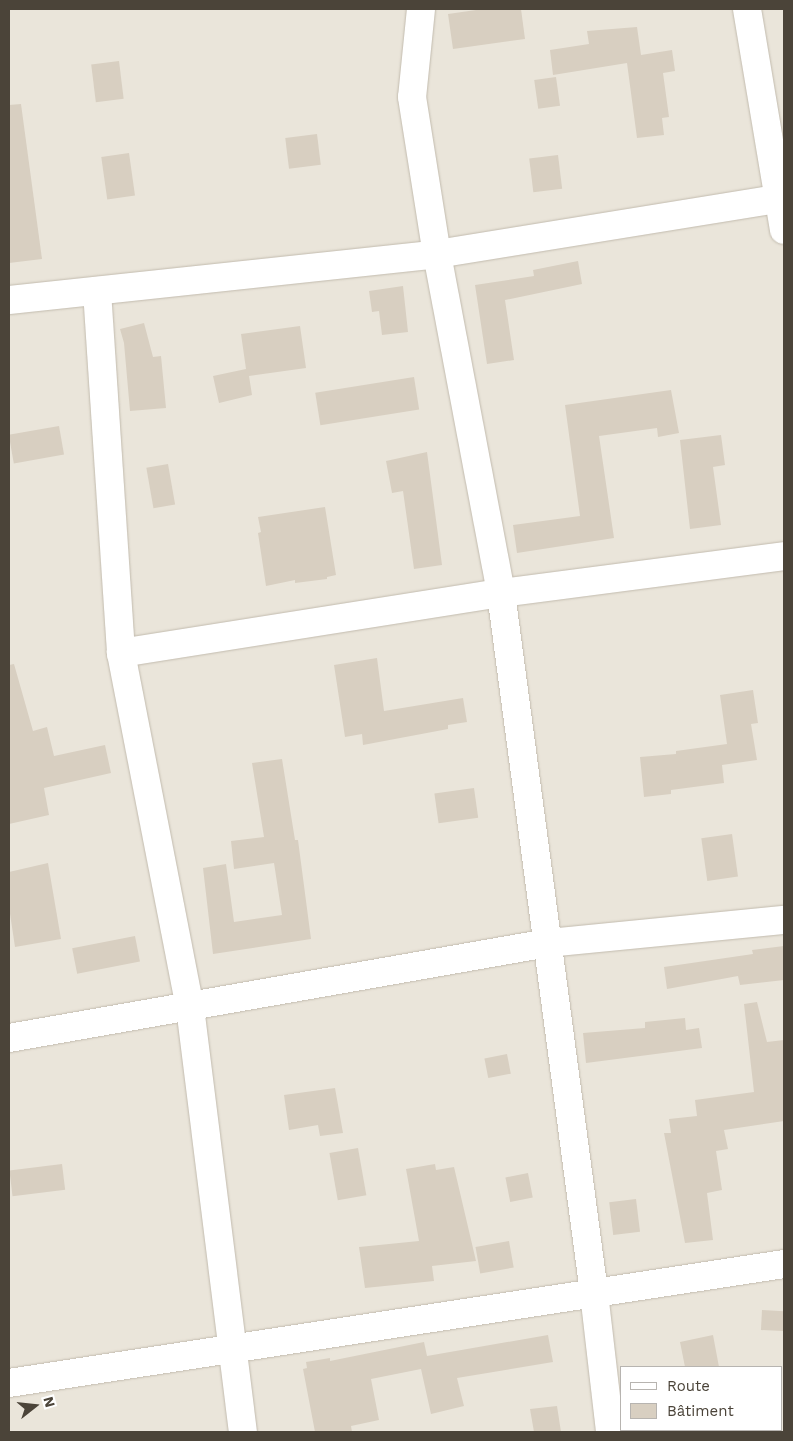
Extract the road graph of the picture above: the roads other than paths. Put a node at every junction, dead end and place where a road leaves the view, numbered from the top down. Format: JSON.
{"nodes":[{"id":1,"x":421,"y":9,"type":"edge"},
{"id":2,"x":747,"y":9,"type":"edge"},
{"id":3,"x":778,"y":199,"type":"junction"},
{"id":4,"x":784,"y":230,"type":"edge"},
{"id":5,"x":437,"y":254,"type":"junction"},
{"id":6,"x":97,"y":292,"type":"junction"},
{"id":7,"x":9,"y":300,"type":"edge"},
{"id":8,"x":784,"y":556,"type":"edge"},
{"id":9,"x":501,"y":593,"type":"junction"},
{"id":10,"x":121,"y":653,"type":"junction"},
{"id":11,"x":784,"y":920,"type":"edge"},
{"id":12,"x":548,"y":943,"type":"junction"},
{"id":13,"x":190,"y":1007,"type":"junction"},
{"id":14,"x":9,"y":1038,"type":"edge"},
{"id":15,"x":784,"y":1264,"type":"edge"},
{"id":16,"x":594,"y":1293,"type":"junction"},
{"id":17,"x":235,"y":1350,"type":"junction"},
{"id":18,"x":9,"y":1383,"type":"edge"},
{"id":19,"x":243,"y":1432,"type":"edge"},
{"id":20,"x":610,"y":1432,"type":"edge"}],
"edges":[{"from":1,"to":5,"type":"street"},
{"from":2,"to":3,"type":"street"},
{"from":3,"to":4,"type":"street"},
{"from":3,"to":5,"type":"street"},
{"from":5,"to":6,"type":"street"},
{"from":5,"to":9,"type":"street"},
{"from":6,"to":7,"type":"street"},
{"from":6,"to":10,"type":"street"},
{"from":8,"to":9,"type":"street"},
{"from":9,"to":10,"type":"street"},
{"from":9,"to":12,"type":"street"},
{"from":10,"to":13,"type":"street"},
{"from":11,"to":12,"type":"street"},
{"from":12,"to":13,"type":"street"},
{"from":12,"to":16,"type":"street"},
{"from":13,"to":14,"type":"street"},
{"from":13,"to":17,"type":"street"},
{"from":15,"to":16,"type":"street"},
{"from":16,"to":17,"type":"street"},
{"from":16,"to":20,"type":"street"},
{"from":17,"to":18,"type":"street"},
{"from":17,"to":19,"type":"street"}]}
